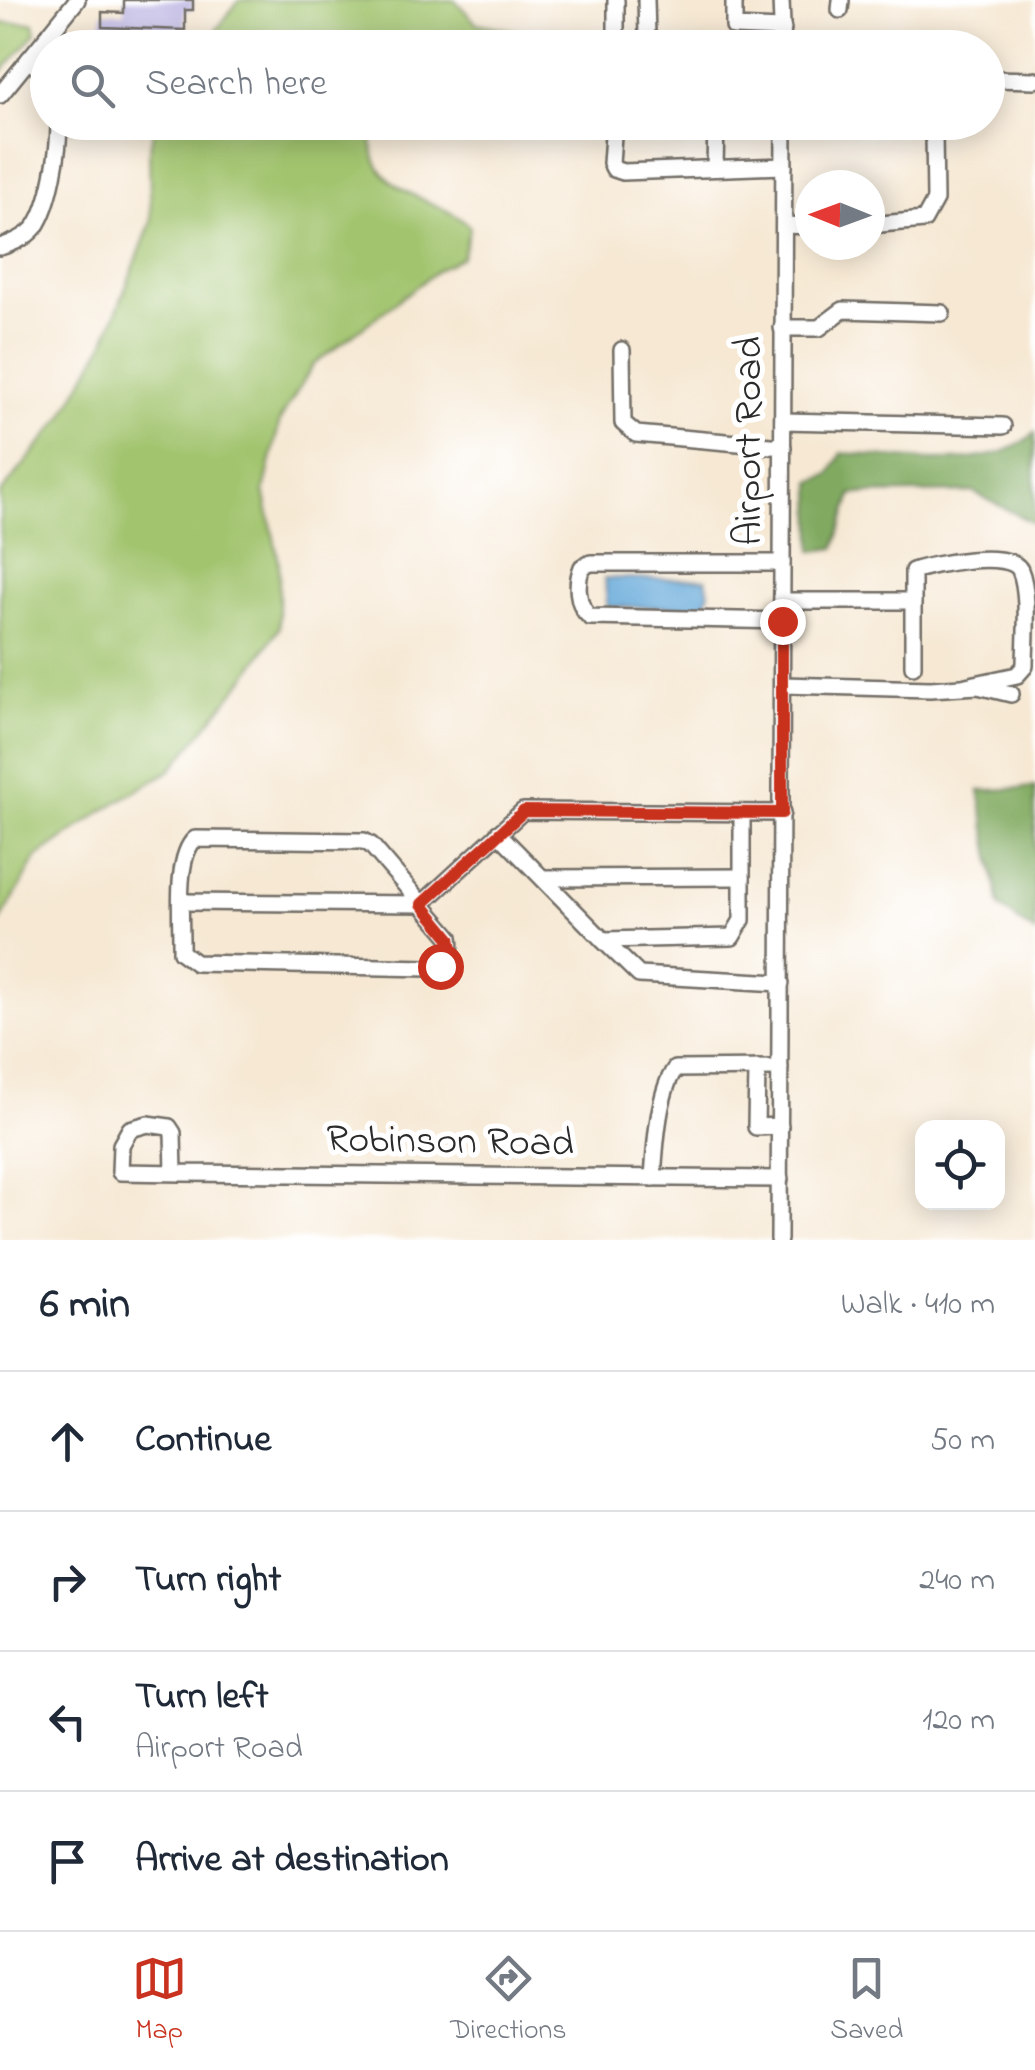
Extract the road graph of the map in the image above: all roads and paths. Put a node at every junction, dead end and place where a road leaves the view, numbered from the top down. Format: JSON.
{"nodes":[{"id":1,"x":77,"y":0,"type":"edge"},
{"id":2,"x":616,"y":0,"type":"edge"},
{"id":3,"x":646,"y":0,"type":"edge"},
{"id":4,"x":734,"y":0,"type":"edge"},
{"id":5,"x":782,"y":0,"type":"edge"},
{"id":6,"x":782,"y":29,"type":"joint"},
{"id":7,"x":53,"y":30,"type":"edge"},
{"id":8,"x":616,"y":30,"type":"edge"},
{"id":9,"x":647,"y":30,"type":"edge"},
{"id":10,"x":29,"y":59,"type":"edge"},
{"id":11,"x":1005,"y":80,"type":"edge"},
{"id":12,"x":1035,"y":80,"type":"edge"},
{"id":13,"x":0,"y":95,"type":"edge"},
{"id":14,"x":57,"y":140,"type":"edge"},
{"id":15,"x":613,"y":140,"type":"edge"},
{"id":16,"x":716,"y":140,"type":"edge"},
{"id":17,"x":784,"y":140,"type":"edge"},
{"id":18,"x":934,"y":140,"type":"edge"},
{"id":19,"x":784,"y":166,"type":"junction"},
{"id":20,"x":715,"y":168,"type":"junction"},
{"id":21,"x":885,"y":224,"type":"edge"},
{"id":22,"x":784,"y":225,"type":"junction"},
{"id":23,"x":795,"y":225,"type":"edge"},
{"id":24,"x":0,"y":247,"type":"edge"},
{"id":25,"x":942,"y":313,"type":"dead end"},
{"id":26,"x":782,"y":328,"type":"junction"},
{"id":27,"x":622,"y":350,"type":"dead end"},
{"id":28,"x":782,"y":422,"type":"junction"},
{"id":29,"x":1003,"y":426,"type":"dead end"},
{"id":30,"x":783,"y":446,"type":"junction"},
{"id":31,"x":782,"y":563,"type":"junction"},
{"id":32,"x":782,"y":601,"type":"junction"},
{"id":33,"x":913,"y":601,"type":"junction"},
{"id":34,"x":782,"y":621,"type":"junction"},
{"id":35,"x":912,"y":666,"type":"dead end"},
{"id":36,"x":782,"y":685,"type":"junction"},
{"id":37,"x":966,"y":686,"type":"junction"},
{"id":38,"x":1011,"y":694,"type":"dead end"},
{"id":39,"x":742,"y":813,"type":"junction"},
{"id":40,"x":782,"y":813,"type":"junction"},
{"id":41,"x":498,"y":833,"type":"junction"},
{"id":42,"x":742,"y":877,"type":"junction"},
{"id":43,"x":542,"y":878,"type":"junction"},
{"id":44,"x":182,"y":902,"type":"junction"},
{"id":45,"x":422,"y":904,"type":"junction"},
{"id":46,"x":604,"y":940,"type":"junction"},
{"id":47,"x":781,"y":982,"type":"junction"},
{"id":48,"x":757,"y":1068,"type":"junction"},
{"id":49,"x":780,"y":1068,"type":"junction"},
{"id":50,"x":780,"y":1126,"type":"junction"},
{"id":51,"x":174,"y":1172,"type":"junction"},
{"id":52,"x":652,"y":1178,"type":"junction"},
{"id":53,"x":780,"y":1179,"type":"junction"},
{"id":54,"x":779,"y":1240,"type":"edge"}],
"edges":[{"from":1,"to":7,"type":"street"},
{"from":2,"to":8,"type":"street"},
{"from":3,"to":9,"type":"street"},
{"from":4,"to":6,"type":"street"},
{"from":5,"to":6,"type":"street"},
{"from":10,"to":13,"type":"street"},
{"from":11,"to":12,"type":"street"},
{"from":14,"to":24,"type":"street"},
{"from":15,"to":20,"type":"street"},
{"from":16,"to":20,"type":"street"},
{"from":17,"to":19,"type":"street","name":"Airport Road"},
{"from":18,"to":21,"type":"street"},
{"from":19,"to":20,"type":"street"},
{"from":19,"to":22,"type":"street","name":"Airport Road"},
{"from":22,"to":23,"type":"street"},
{"from":22,"to":26,"type":"street","name":"Airport Road"},
{"from":25,"to":26,"type":"street"},
{"from":26,"to":28,"type":"street","name":"Airport Road"},
{"from":27,"to":30,"type":"street"},
{"from":28,"to":29,"type":"street"},
{"from":28,"to":30,"type":"street","name":"Airport Road"},
{"from":30,"to":31,"type":"street","name":"Airport Road"},
{"from":31,"to":32,"type":"street","name":"Airport Road"},
{"from":31,"to":34,"type":"street"},
{"from":32,"to":33,"type":"street"},
{"from":32,"to":34,"type":"street","name":"Airport Road"},
{"from":33,"to":35,"type":"street"},
{"from":33,"to":37,"type":"street"},
{"from":34,"to":36,"type":"street","name":"Airport Road"},
{"from":36,"to":37,"type":"street"},
{"from":36,"to":40,"type":"street","name":"Airport Road"},
{"from":37,"to":38,"type":"street"},
{"from":39,"to":40,"type":"street"},
{"from":39,"to":41,"type":"street"},
{"from":39,"to":42,"type":"street"},
{"from":40,"to":47,"type":"street","name":"Airport Road"},
{"from":41,"to":43,"type":"street"},
{"from":41,"to":45,"type":"street"},
{"from":42,"to":43,"type":"street"},
{"from":42,"to":46,"type":"street"},
{"from":43,"to":46,"type":"street"},
{"from":44,"to":45,"type":"street"},
{"from":44,"to":45,"type":"street"},
{"from":44,"to":45,"type":"street"},
{"from":46,"to":47,"type":"street"},
{"from":47,"to":49,"type":"street","name":"Airport Road"},
{"from":48,"to":49,"type":"street"},
{"from":48,"to":50,"type":"street"},
{"from":48,"to":52,"type":"street"},
{"from":49,"to":50,"type":"street","name":"Airport Road"},
{"from":50,"to":53,"type":"street","name":"Airport Road"},
{"from":51,"to":51,"type":"street","name":"Robinson Road"},
{"from":51,"to":52,"type":"street","name":"Robinson Road"},
{"from":52,"to":53,"type":"street","name":"Robinson Road"},
{"from":53,"to":54,"type":"street","name":"Airport Road"}]}
